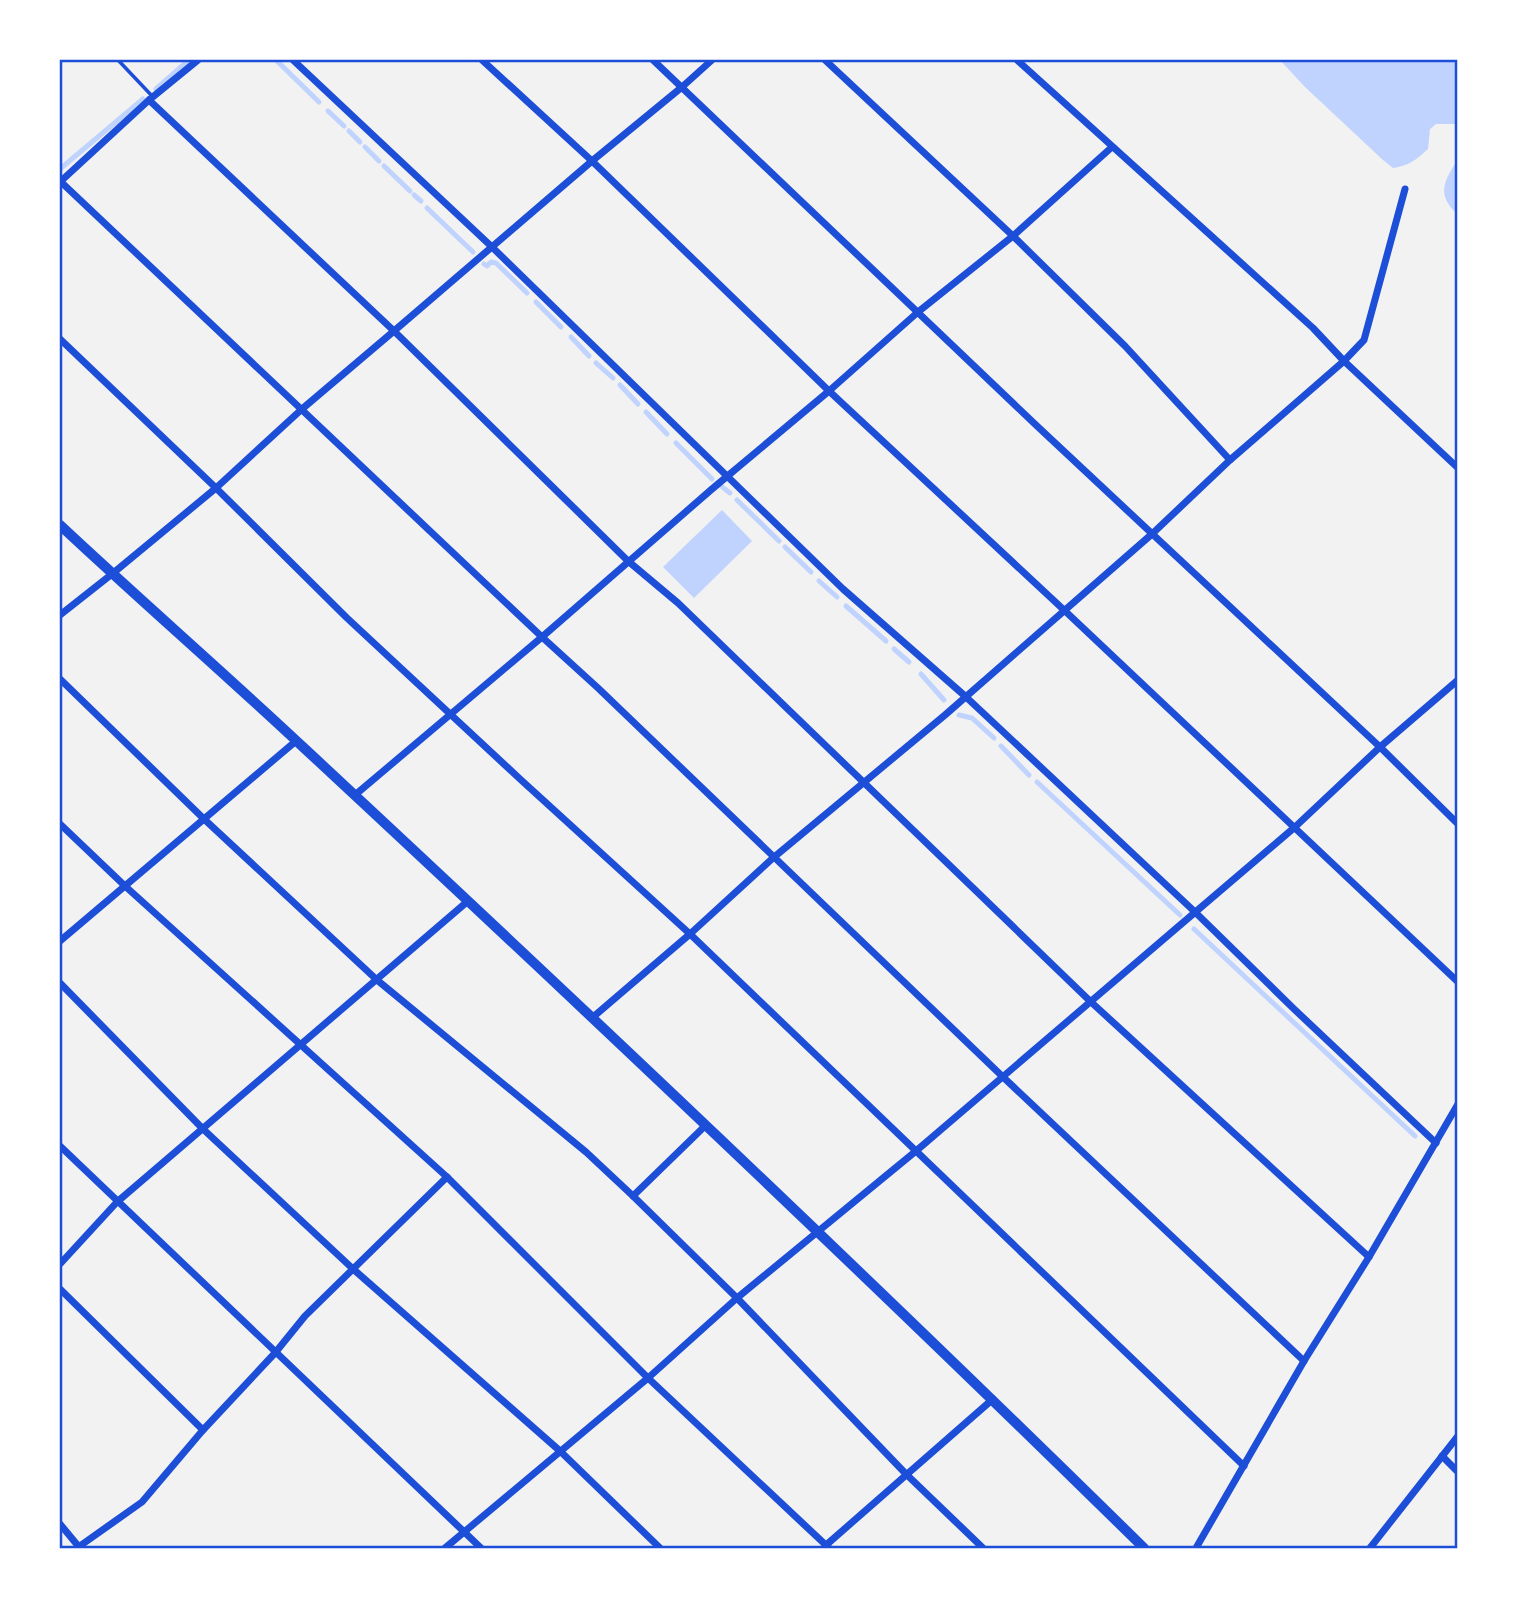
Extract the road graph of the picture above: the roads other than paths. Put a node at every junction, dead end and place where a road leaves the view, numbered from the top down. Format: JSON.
{"nodes":[{"id":1,"x":118,"y":60,"type":"edge"},
{"id":2,"x":198,"y":60,"type":"edge"},
{"id":3,"x":293,"y":60,"type":"edge"},
{"id":4,"x":482,"y":60,"type":"edge"},
{"id":5,"x":653,"y":60,"type":"edge"},
{"id":6,"x":712,"y":60,"type":"edge"},
{"id":7,"x":825,"y":60,"type":"edge"},
{"id":8,"x":1017,"y":60,"type":"edge"},
{"id":9,"x":682,"y":87,"type":"junction"},
{"id":10,"x":151,"y":99,"type":"junction"},
{"id":11,"x":1112,"y":147,"type":"junction"},
{"id":12,"x":592,"y":161,"type":"junction"},
{"id":13,"x":60,"y":182,"type":"edge"},
{"id":14,"x":1405,"y":189,"type":"dead end"},
{"id":15,"x":1013,"y":236,"type":"junction"},
{"id":16,"x":489,"y":249,"type":"junction"},
{"id":17,"x":918,"y":312,"type":"junction"},
{"id":18,"x":394,"y":331,"type":"junction"},
{"id":19,"x":60,"y":339,"type":"edge"},
{"id":20,"x":1343,"y":361,"type":"junction"},
{"id":21,"x":829,"y":391,"type":"junction"},
{"id":22,"x":302,"y":409,"type":"junction"},
{"id":23,"x":1230,"y":460,"type":"junction"},
{"id":24,"x":1458,"y":468,"type":"edge"},
{"id":25,"x":727,"y":476,"type":"junction"},
{"id":26,"x":216,"y":488,"type":"junction"},
{"id":27,"x":60,"y":525,"type":"edge"},
{"id":28,"x":1152,"y":534,"type":"junction"},
{"id":29,"x":628,"y":561,"type":"junction"},
{"id":30,"x":112,"y":574,"type":"junction"},
{"id":31,"x":1064,"y":610,"type":"junction"},
{"id":32,"x":60,"y":614,"type":"edge"},
{"id":33,"x":542,"y":637,"type":"junction"},
{"id":34,"x":60,"y":679,"type":"edge"},
{"id":35,"x":1458,"y":680,"type":"edge"},
{"id":36,"x":965,"y":696,"type":"junction"},
{"id":37,"x":451,"y":713,"type":"junction"},
{"id":38,"x":296,"y":741,"type":"junction"},
{"id":39,"x":1380,"y":747,"type":"junction"},
{"id":40,"x":862,"y":782,"type":"junction"},
{"id":41,"x":355,"y":796,"type":"junction"},
{"id":42,"x":204,"y":819,"type":"junction"},
{"id":43,"x":60,"y":824,"type":"edge"},
{"id":44,"x":1458,"y":824,"type":"edge"},
{"id":45,"x":1295,"y":827,"type":"junction"},
{"id":46,"x":773,"y":858,"type":"junction"},
{"id":47,"x":125,"y":886,"type":"junction"},
{"id":48,"x":468,"y":901,"type":"junction"},
{"id":49,"x":1195,"y":912,"type":"junction"},
{"id":50,"x":690,"y":934,"type":"junction"},
{"id":51,"x":60,"y":941,"type":"edge"},
{"id":52,"x":377,"y":980,"type":"junction"},
{"id":53,"x":1458,"y":982,"type":"edge"},
{"id":54,"x":60,"y":983,"type":"edge"},
{"id":55,"x":1091,"y":1002,"type":"junction"},
{"id":56,"x":592,"y":1018,"type":"junction"},
{"id":57,"x":300,"y":1045,"type":"junction"},
{"id":58,"x":1003,"y":1077,"type":"junction"},
{"id":59,"x":1458,"y":1104,"type":"edge"},
{"id":60,"x":706,"y":1125,"type":"junction"},
{"id":61,"x":203,"y":1129,"type":"junction"},
{"id":62,"x":1436,"y":1143,"type":"junction"},
{"id":63,"x":60,"y":1146,"type":"edge"},
{"id":64,"x":916,"y":1151,"type":"junction"},
{"id":65,"x":447,"y":1177,"type":"junction"},
{"id":66,"x":633,"y":1196,"type":"junction"},
{"id":67,"x":117,"y":1202,"type":"junction"},
{"id":68,"x":819,"y":1232,"type":"junction"},
{"id":69,"x":1369,"y":1256,"type":"junction"},
{"id":70,"x":60,"y":1264,"type":"edge"},
{"id":71,"x":352,"y":1268,"type":"junction"},
{"id":72,"x":60,"y":1289,"type":"edge"},
{"id":73,"x":737,"y":1298,"type":"junction"},
{"id":74,"x":275,"y":1353,"type":"junction"},
{"id":75,"x":1304,"y":1361,"type":"junction"},
{"id":76,"x":648,"y":1378,"type":"junction"},
{"id":77,"x":993,"y":1399,"type":"junction"},
{"id":78,"x":203,"y":1430,"type":"junction"},
{"id":79,"x":1458,"y":1436,"type":"edge"},
{"id":80,"x":560,"y":1451,"type":"junction"},
{"id":81,"x":1442,"y":1457,"type":"junction"},
{"id":82,"x":1244,"y":1466,"type":"junction"},
{"id":83,"x":1458,"y":1472,"type":"edge"},
{"id":84,"x":906,"y":1474,"type":"junction"},
{"id":85,"x":60,"y":1524,"type":"edge"},
{"id":86,"x":464,"y":1532,"type":"junction"},
{"id":87,"x":78,"y":1548,"type":"edge"},
{"id":88,"x":825,"y":1548,"type":"edge"},
{"id":89,"x":1371,"y":1548,"type":"edge"},
{"id":90,"x":445,"y":1549,"type":"edge"},
{"id":91,"x":481,"y":1549,"type":"edge"},
{"id":92,"x":660,"y":1549,"type":"edge"},
{"id":93,"x":983,"y":1549,"type":"edge"},
{"id":94,"x":1144,"y":1549,"type":"edge"},
{"id":95,"x":1196,"y":1549,"type":"edge"}],
"edges":[{"from":1,"to":10,"type":"lane"},
{"from":2,"to":10,"type":"street"},
{"from":3,"to":16,"type":"street"},
{"from":4,"to":12,"type":"street"},
{"from":5,"to":9,"type":"street"},
{"from":6,"to":9,"type":"street"},
{"from":7,"to":15,"type":"street"},
{"from":8,"to":11,"type":"street"},
{"from":9,"to":12,"type":"street"},
{"from":9,"to":17,"type":"street"},
{"from":10,"to":13,"type":"street"},
{"from":10,"to":18,"type":"street"},
{"from":11,"to":15,"type":"street"},
{"from":11,"to":20,"type":"street"},
{"from":12,"to":16,"type":"street"},
{"from":12,"to":21,"type":"street"},
{"from":13,"to":22,"type":"street"},
{"from":14,"to":20,"type":"street"},
{"from":15,"to":17,"type":"street"},
{"from":15,"to":23,"type":"street"},
{"from":16,"to":18,"type":"street"},
{"from":16,"to":25,"type":"street"},
{"from":17,"to":21,"type":"street"},
{"from":17,"to":28,"type":"street"},
{"from":18,"to":22,"type":"street"},
{"from":18,"to":29,"type":"street"},
{"from":19,"to":26,"type":"street"},
{"from":20,"to":23,"type":"street"},
{"from":20,"to":24,"type":"street"},
{"from":21,"to":25,"type":"street"},
{"from":21,"to":31,"type":"street"},
{"from":22,"to":26,"type":"street"},
{"from":22,"to":33,"type":"street"},
{"from":23,"to":28,"type":"street"},
{"from":25,"to":29,"type":"street"},
{"from":25,"to":36,"type":"street"},
{"from":26,"to":30,"type":"street"},
{"from":26,"to":37,"type":"street"},
{"from":27,"to":30,"type":"street"},
{"from":28,"to":31,"type":"street"},
{"from":28,"to":39,"type":"street"},
{"from":29,"to":33,"type":"street"},
{"from":29,"to":40,"type":"street"},
{"from":30,"to":32,"type":"street"},
{"from":30,"to":38,"type":"street"},
{"from":31,"to":36,"type":"street"},
{"from":31,"to":45,"type":"street"},
{"from":33,"to":37,"type":"street"},
{"from":33,"to":46,"type":"street"},
{"from":34,"to":42,"type":"street"},
{"from":35,"to":39,"type":"street"},
{"from":36,"to":40,"type":"street"},
{"from":36,"to":49,"type":"street"},
{"from":37,"to":41,"type":"street"},
{"from":37,"to":50,"type":"street"},
{"from":38,"to":41,"type":"street"},
{"from":38,"to":42,"type":"street"},
{"from":39,"to":44,"type":"street"},
{"from":39,"to":45,"type":"street"},
{"from":40,"to":46,"type":"street"},
{"from":40,"to":55,"type":"street"},
{"from":41,"to":48,"type":"street"},
{"from":42,"to":47,"type":"street"},
{"from":42,"to":52,"type":"street"},
{"from":43,"to":47,"type":"street"},
{"from":45,"to":49,"type":"street"},
{"from":45,"to":53,"type":"street"},
{"from":46,"to":50,"type":"street"},
{"from":46,"to":58,"type":"street"},
{"from":47,"to":51,"type":"street"},
{"from":47,"to":57,"type":"street"},
{"from":48,"to":52,"type":"street"},
{"from":48,"to":56,"type":"street"},
{"from":49,"to":55,"type":"street"},
{"from":49,"to":62,"type":"street"},
{"from":50,"to":56,"type":"street"},
{"from":50,"to":64,"type":"street"},
{"from":52,"to":57,"type":"street"},
{"from":52,"to":66,"type":"street"},
{"from":54,"to":61,"type":"street"},
{"from":55,"to":58,"type":"street"},
{"from":55,"to":69,"type":"street"},
{"from":56,"to":60,"type":"street"},
{"from":57,"to":61,"type":"street"},
{"from":57,"to":65,"type":"street"},
{"from":58,"to":64,"type":"street"},
{"from":58,"to":75,"type":"street"},
{"from":59,"to":62,"type":"street"},
{"from":60,"to":66,"type":"street"},
{"from":60,"to":68,"type":"street"},
{"from":61,"to":67,"type":"street"},
{"from":61,"to":71,"type":"street"},
{"from":62,"to":69,"type":"street"},
{"from":63,"to":67,"type":"street"},
{"from":64,"to":68,"type":"street"},
{"from":64,"to":82,"type":"street"},
{"from":65,"to":71,"type":"street"},
{"from":65,"to":76,"type":"street"},
{"from":66,"to":73,"type":"street"},
{"from":67,"to":70,"type":"street"},
{"from":67,"to":74,"type":"street"},
{"from":68,"to":73,"type":"street"},
{"from":68,"to":77,"type":"street"},
{"from":69,"to":75,"type":"street"},
{"from":71,"to":74,"type":"street"},
{"from":71,"to":80,"type":"street"},
{"from":72,"to":78,"type":"street"},
{"from":73,"to":76,"type":"street"},
{"from":73,"to":84,"type":"street"},
{"from":74,"to":78,"type":"street"},
{"from":74,"to":86,"type":"street"},
{"from":75,"to":82,"type":"street"},
{"from":76,"to":80,"type":"street"},
{"from":76,"to":88,"type":"street"},
{"from":77,"to":84,"type":"street"},
{"from":77,"to":94,"type":"street"},
{"from":78,"to":87,"type":"street"},
{"from":79,"to":81,"type":"street"},
{"from":80,"to":86,"type":"street"},
{"from":80,"to":92,"type":"street"},
{"from":81,"to":83,"type":"street"},
{"from":81,"to":89,"type":"street"},
{"from":82,"to":95,"type":"street"},
{"from":84,"to":88,"type":"street"},
{"from":84,"to":93,"type":"street"},
{"from":85,"to":87,"type":"street"},
{"from":86,"to":90,"type":"street"},
{"from":86,"to":91,"type":"street"}]}
